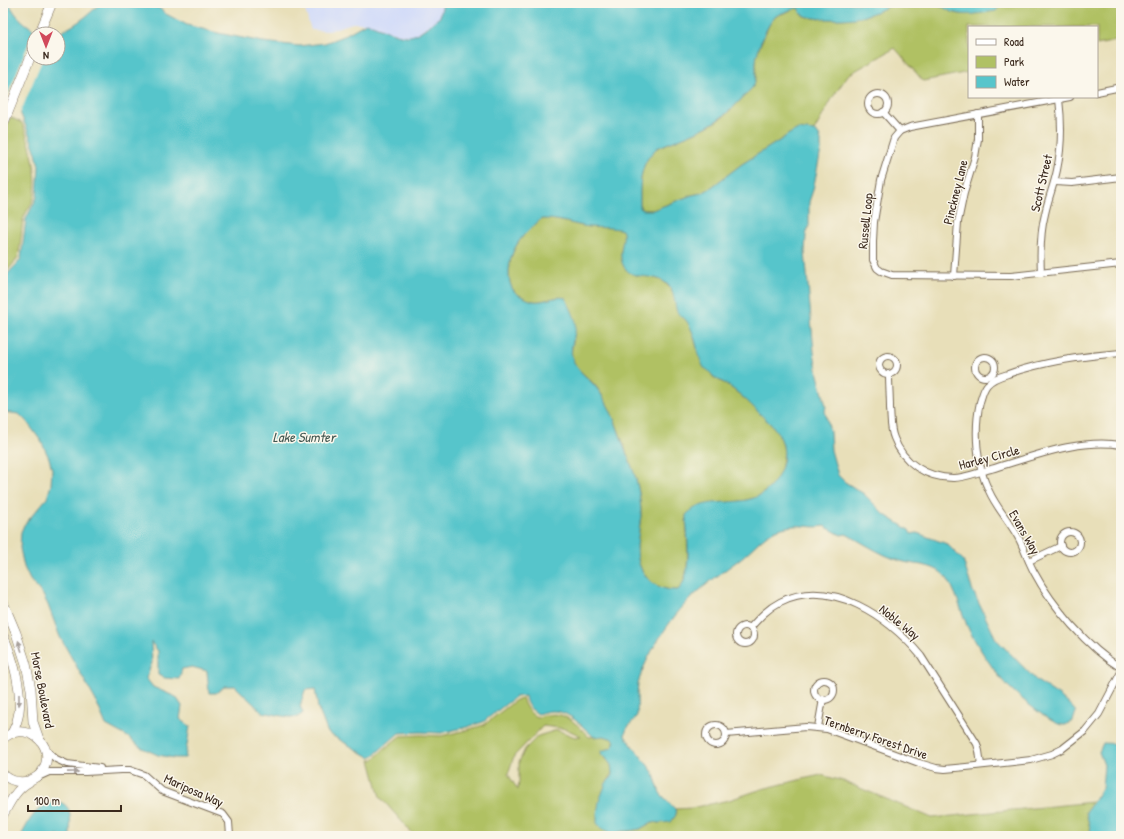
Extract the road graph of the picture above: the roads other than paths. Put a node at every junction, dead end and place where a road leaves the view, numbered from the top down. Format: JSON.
{"nodes":[{"id":1,"x":51,"y":4,"type":"edge"},
{"id":2,"x":43,"y":26,"type":"edge"},
{"id":3,"x":27,"y":66,"type":"edge"},
{"id":4,"x":1121,"y":87,"type":"edge"},
{"id":5,"x":1098,"y":92,"type":"edge"},
{"id":6,"x":1064,"y":98,"type":"edge"},
{"id":7,"x":1059,"y":99,"type":"junction"},
{"id":8,"x":883,"y":112,"type":"dead end"},
{"id":9,"x":978,"y":114,"type":"junction"},
{"id":10,"x":3,"y":125,"type":"edge"},
{"id":11,"x":900,"y":131,"type":"junction"},
{"id":12,"x":1121,"y":177,"type":"edge"},
{"id":13,"x":1055,"y":182,"type":"junction"},
{"id":14,"x":1121,"y":264,"type":"edge"},
{"id":15,"x":1041,"y":273,"type":"junction"},
{"id":16,"x":954,"y":276,"type":"junction"},
{"id":17,"x":1121,"y":353,"type":"edge"},
{"id":18,"x":889,"y":375,"type":"dead end"},
{"id":19,"x":1121,"y":445,"type":"edge"},
{"id":20,"x":982,"y":471,"type":"junction"},
{"id":21,"x":1061,"y":546,"type":"dead end"},
{"id":22,"x":1029,"y":561,"type":"junction"},
{"id":23,"x":3,"y":602,"type":"edge"},
{"id":24,"x":750,"y":628,"type":"dead end"},
{"id":25,"x":3,"y":635,"type":"edge"},
{"id":26,"x":1121,"y":668,"type":"edge"},
{"id":27,"x":1121,"y":672,"type":"edge"},
{"id":28,"x":823,"y":699,"type":"dead end"},
{"id":29,"x":818,"y":728,"type":"junction"},
{"id":30,"x":12,"y":733,"type":"junction"},
{"id":31,"x":726,"y":734,"type":"dead end"},
{"id":32,"x":3,"y":739,"type":"edge"},
{"id":33,"x":39,"y":739,"type":"junction"},
{"id":34,"x":46,"y":750,"type":"junction"},
{"id":35,"x":981,"y":765,"type":"junction"},
{"id":36,"x":113,"y":770,"type":"junction"},
{"id":37,"x":3,"y":774,"type":"edge"},
{"id":38,"x":33,"y":779,"type":"junction"},
{"id":39,"x":3,"y":814,"type":"edge"},
{"id":40,"x":230,"y":836,"type":"edge"}],
"edges":[{"from":1,"to":2,"type":"main road"},
{"from":3,"to":10,"type":"main road"},
{"from":4,"to":5,"type":"street"},
{"from":6,"to":7,"type":"street"},
{"from":7,"to":9,"type":"street"},
{"from":7,"to":13,"type":"street","name":"Scott Street"},
{"from":8,"to":11,"type":"street"},
{"from":9,"to":11,"type":"street"},
{"from":9,"to":16,"type":"street","name":"Pinckney Lane"},
{"from":11,"to":16,"type":"street","name":"Russell Loop"},
{"from":12,"to":13,"type":"street"},
{"from":13,"to":15,"type":"street","name":"Scott Street"},
{"from":14,"to":15,"type":"street","name":"Russell Loop"},
{"from":15,"to":16,"type":"street","name":"Russell Loop"},
{"from":17,"to":20,"type":"street","name":"Evans Way"},
{"from":18,"to":20,"type":"street","name":"Harley Circle"},
{"from":19,"to":20,"type":"street","name":"Harley Circle"},
{"from":20,"to":22,"type":"street","name":"Evans Way"},
{"from":21,"to":22,"type":"street"},
{"from":22,"to":26,"type":"street","name":"Evans Way"},
{"from":33,"to":23,"type":"main road","name":"Morse Boulevard","one_way":true},
{"from":24,"to":35,"type":"street","name":"Noble Way"},
{"from":25,"to":30,"type":"main road","name":"Morse Boulevard","one_way":true},
{"from":27,"to":35,"type":"street","name":"Ternberry Forest Drive"},
{"from":28,"to":29,"type":"street"},
{"from":29,"to":31,"type":"street","name":"Ternberry Forest Drive"},
{"from":29,"to":35,"type":"street","name":"Ternberry Forest Drive"},
{"from":30,"to":32,"type":"main road"},
{"from":30,"to":33,"type":"main road"},
{"from":33,"to":34,"type":"main road","name":"Morse Boulevard"},
{"from":34,"to":36,"type":"street","name":"Mariposa Way"},
{"from":34,"to":38,"type":"main road"},
{"from":38,"to":36,"type":"street","name":"Mariposa Way","one_way":true},
{"from":36,"to":40,"type":"street","name":"Mariposa Way"},
{"from":37,"to":38,"type":"main road"},
{"from":38,"to":39,"type":"main road"}]}
